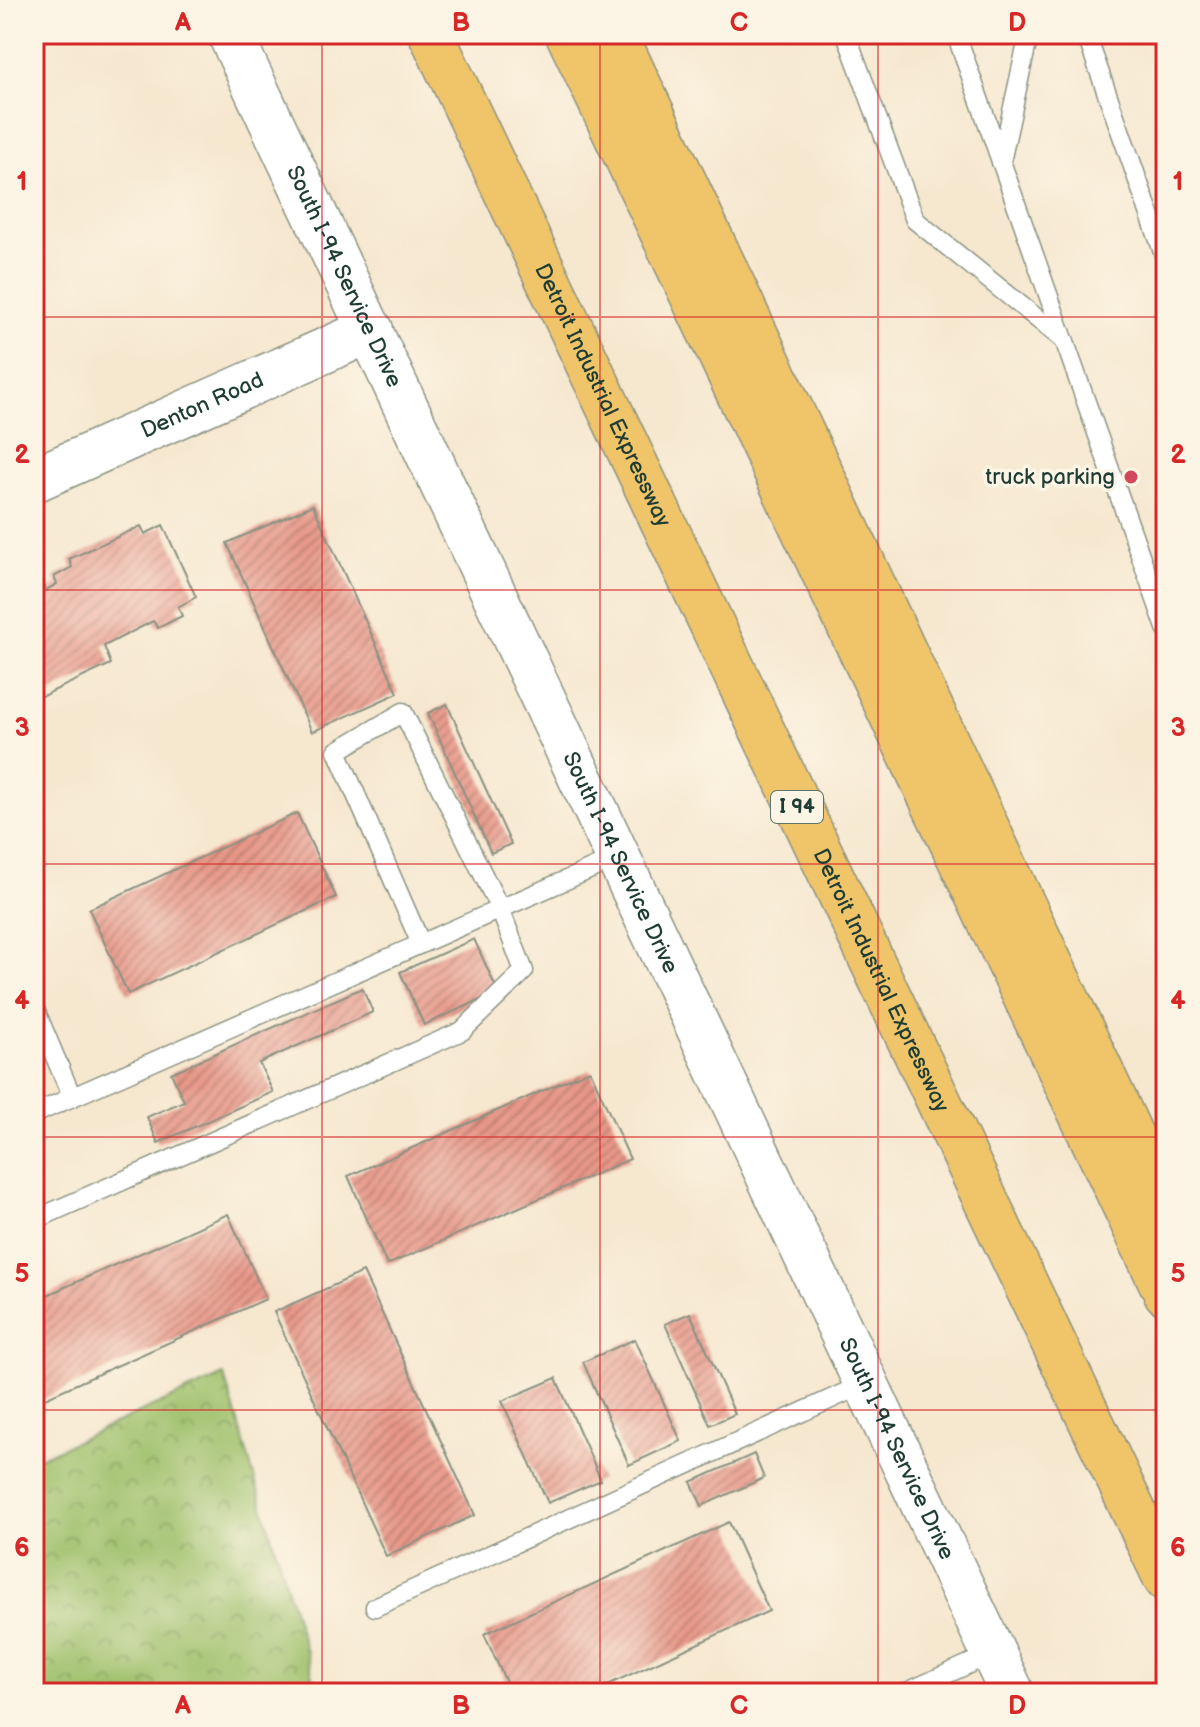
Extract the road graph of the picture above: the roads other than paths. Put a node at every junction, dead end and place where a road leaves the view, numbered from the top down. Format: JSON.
{"nodes":[{"id":1,"x":230,"y":34,"type":"edge"},
{"id":2,"x":431,"y":34,"type":"edge"},
{"id":3,"x":568,"y":34,"type":"edge"},
{"id":4,"x":615,"y":34,"type":"edge"},
{"id":5,"x":846,"y":34,"type":"edge"},
{"id":6,"x":956,"y":34,"type":"edge"},
{"id":7,"x":1029,"y":34,"type":"edge"},
{"id":8,"x":1086,"y":34,"type":"edge"},
{"id":9,"x":1001,"y":162,"type":"junction"},
{"id":10,"x":1166,"y":260,"type":"edge"},
{"id":11,"x":371,"y":330,"type":"junction"},
{"id":12,"x":1065,"y":341,"type":"junction"},
{"id":13,"x":34,"y":480,"type":"edge"},
{"id":14,"x":1166,"y":628,"type":"edge"},
{"id":15,"x":616,"y":858,"type":"junction"},
{"id":16,"x":500,"y":909,"type":"junction"},
{"id":17,"x":421,"y":944,"type":"junction"},
{"id":18,"x":34,"y":1007,"type":"edge"},
{"id":19,"x":72,"y":1097,"type":"junction"},
{"id":20,"x":34,"y":1114,"type":"edge"},
{"id":21,"x":1166,"y":1210,"type":"edge"},
{"id":22,"x":34,"y":1220,"type":"edge"},
{"id":23,"x":1166,"y":1293,"type":"edge"},
{"id":24,"x":866,"y":1383,"type":"junction"},
{"id":25,"x":1166,"y":1579,"type":"edge"},
{"id":26,"x":375,"y":1607,"type":"dead end"},
{"id":27,"x":993,"y":1653,"type":"junction"},
{"id":28,"x":905,"y":1693,"type":"edge"},
{"id":29,"x":1012,"y":1693,"type":"edge"}],
"edges":[{"from":1,"to":11,"type":"street","name":"South I-94 Service Drive"},
{"from":2,"to":25,"type":"highway","name":"Detroit Industrial Expressway","number":"I 94"},
{"from":3,"to":23,"type":"highway"},
{"from":4,"to":21,"type":"highway"},
{"from":5,"to":12,"type":"lane"},
{"from":6,"to":9,"type":"lane"},
{"from":7,"to":9,"type":"lane"},
{"from":8,"to":10,"type":"lane"},
{"from":9,"to":12,"type":"lane"},
{"from":11,"to":13,"type":"street","name":"Denton Road"},
{"from":11,"to":15,"type":"street","name":"South I-94 Service Drive"},
{"from":12,"to":14,"type":"lane"},
{"from":15,"to":16,"type":"lane"},
{"from":15,"to":24,"type":"street","name":"South I-94 Service Drive"},
{"from":16,"to":17,"type":"lane"},
{"from":16,"to":17,"type":"lane"},
{"from":16,"to":22,"type":"lane"},
{"from":17,"to":19,"type":"lane"},
{"from":18,"to":19,"type":"lane"},
{"from":19,"to":20,"type":"lane"},
{"from":24,"to":26,"type":"lane"},
{"from":24,"to":27,"type":"street","name":"South I-94 Service Drive"},
{"from":27,"to":28,"type":"lane"},
{"from":27,"to":29,"type":"street","name":"South I-94 Service Drive"}]}
